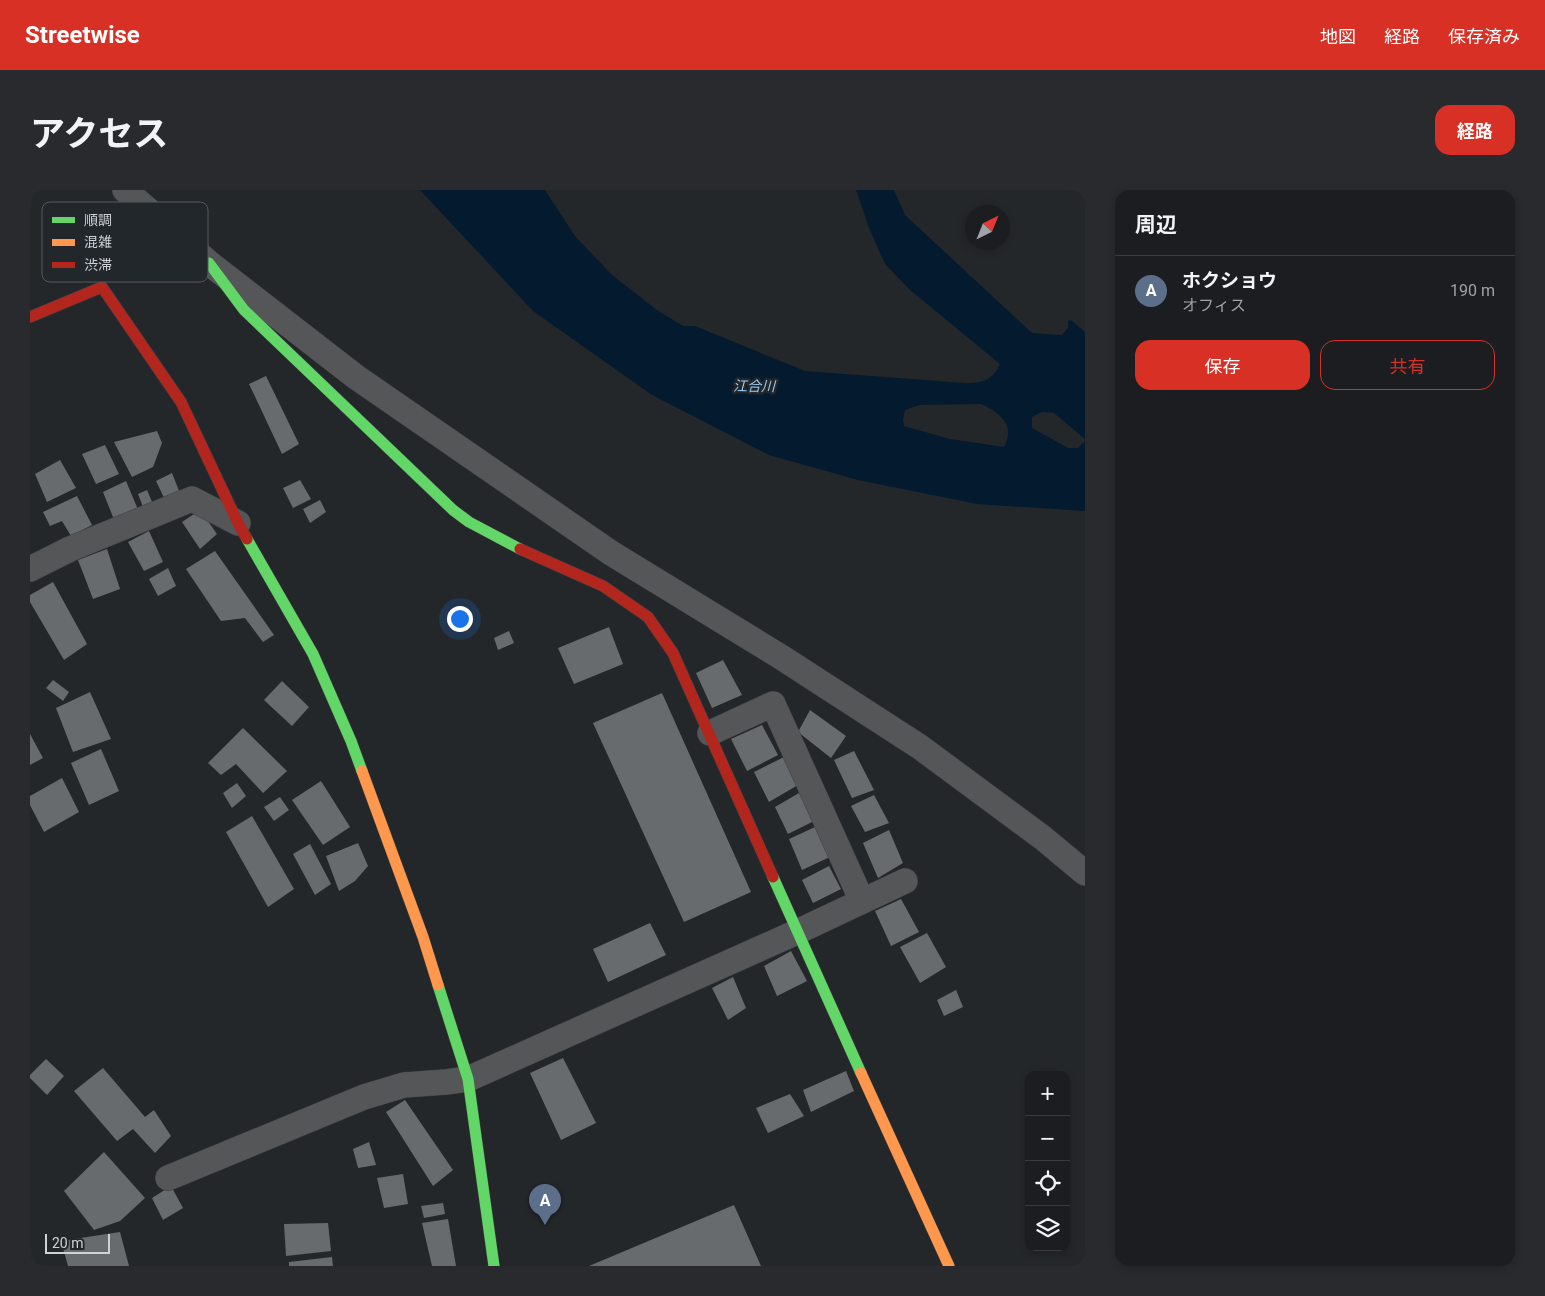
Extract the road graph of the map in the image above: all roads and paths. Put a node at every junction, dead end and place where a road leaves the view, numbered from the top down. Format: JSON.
{"nodes":[{"id":1,"x":125,"y":190,"type":"edge"},
{"id":2,"x":139,"y":202,"type":"edge"},
{"id":3,"x":209,"y":263,"type":"joint"},
{"id":4,"x":30,"y":317,"type":"edge"},
{"id":5,"x":238,"y":523,"type":"junction"},
{"id":6,"x":30,"y":569,"type":"edge"},
{"id":7,"x":710,"y":733,"type":"junction"},
{"id":8,"x":1085,"y":873,"type":"edge"},
{"id":9,"x":905,"y":881,"type":"dead end"},
{"id":10,"x":862,"y":901,"type":"junction"},
{"id":11,"x":797,"y":932,"type":"junction"},
{"id":12,"x":468,"y":1079,"type":"junction"},
{"id":13,"x":168,"y":1178,"type":"dead end"},
{"id":14,"x":494,"y":1266,"type":"edge"},
{"id":15,"x":949,"y":1266,"type":"edge"}],
"edges":[{"from":1,"to":2,"type":"street"},
{"from":3,"to":7,"type":"street"},
{"from":3,"to":8,"type":"street"},
{"from":4,"to":5,"type":"street"},
{"from":5,"to":6,"type":"street"},
{"from":5,"to":12,"type":"street"},
{"from":7,"to":10,"type":"street"},
{"from":7,"to":11,"type":"street"},
{"from":9,"to":10,"type":"street"},
{"from":10,"to":11,"type":"street"},
{"from":11,"to":12,"type":"street"},
{"from":11,"to":15,"type":"street"},
{"from":12,"to":13,"type":"street"},
{"from":12,"to":14,"type":"street"}]}
